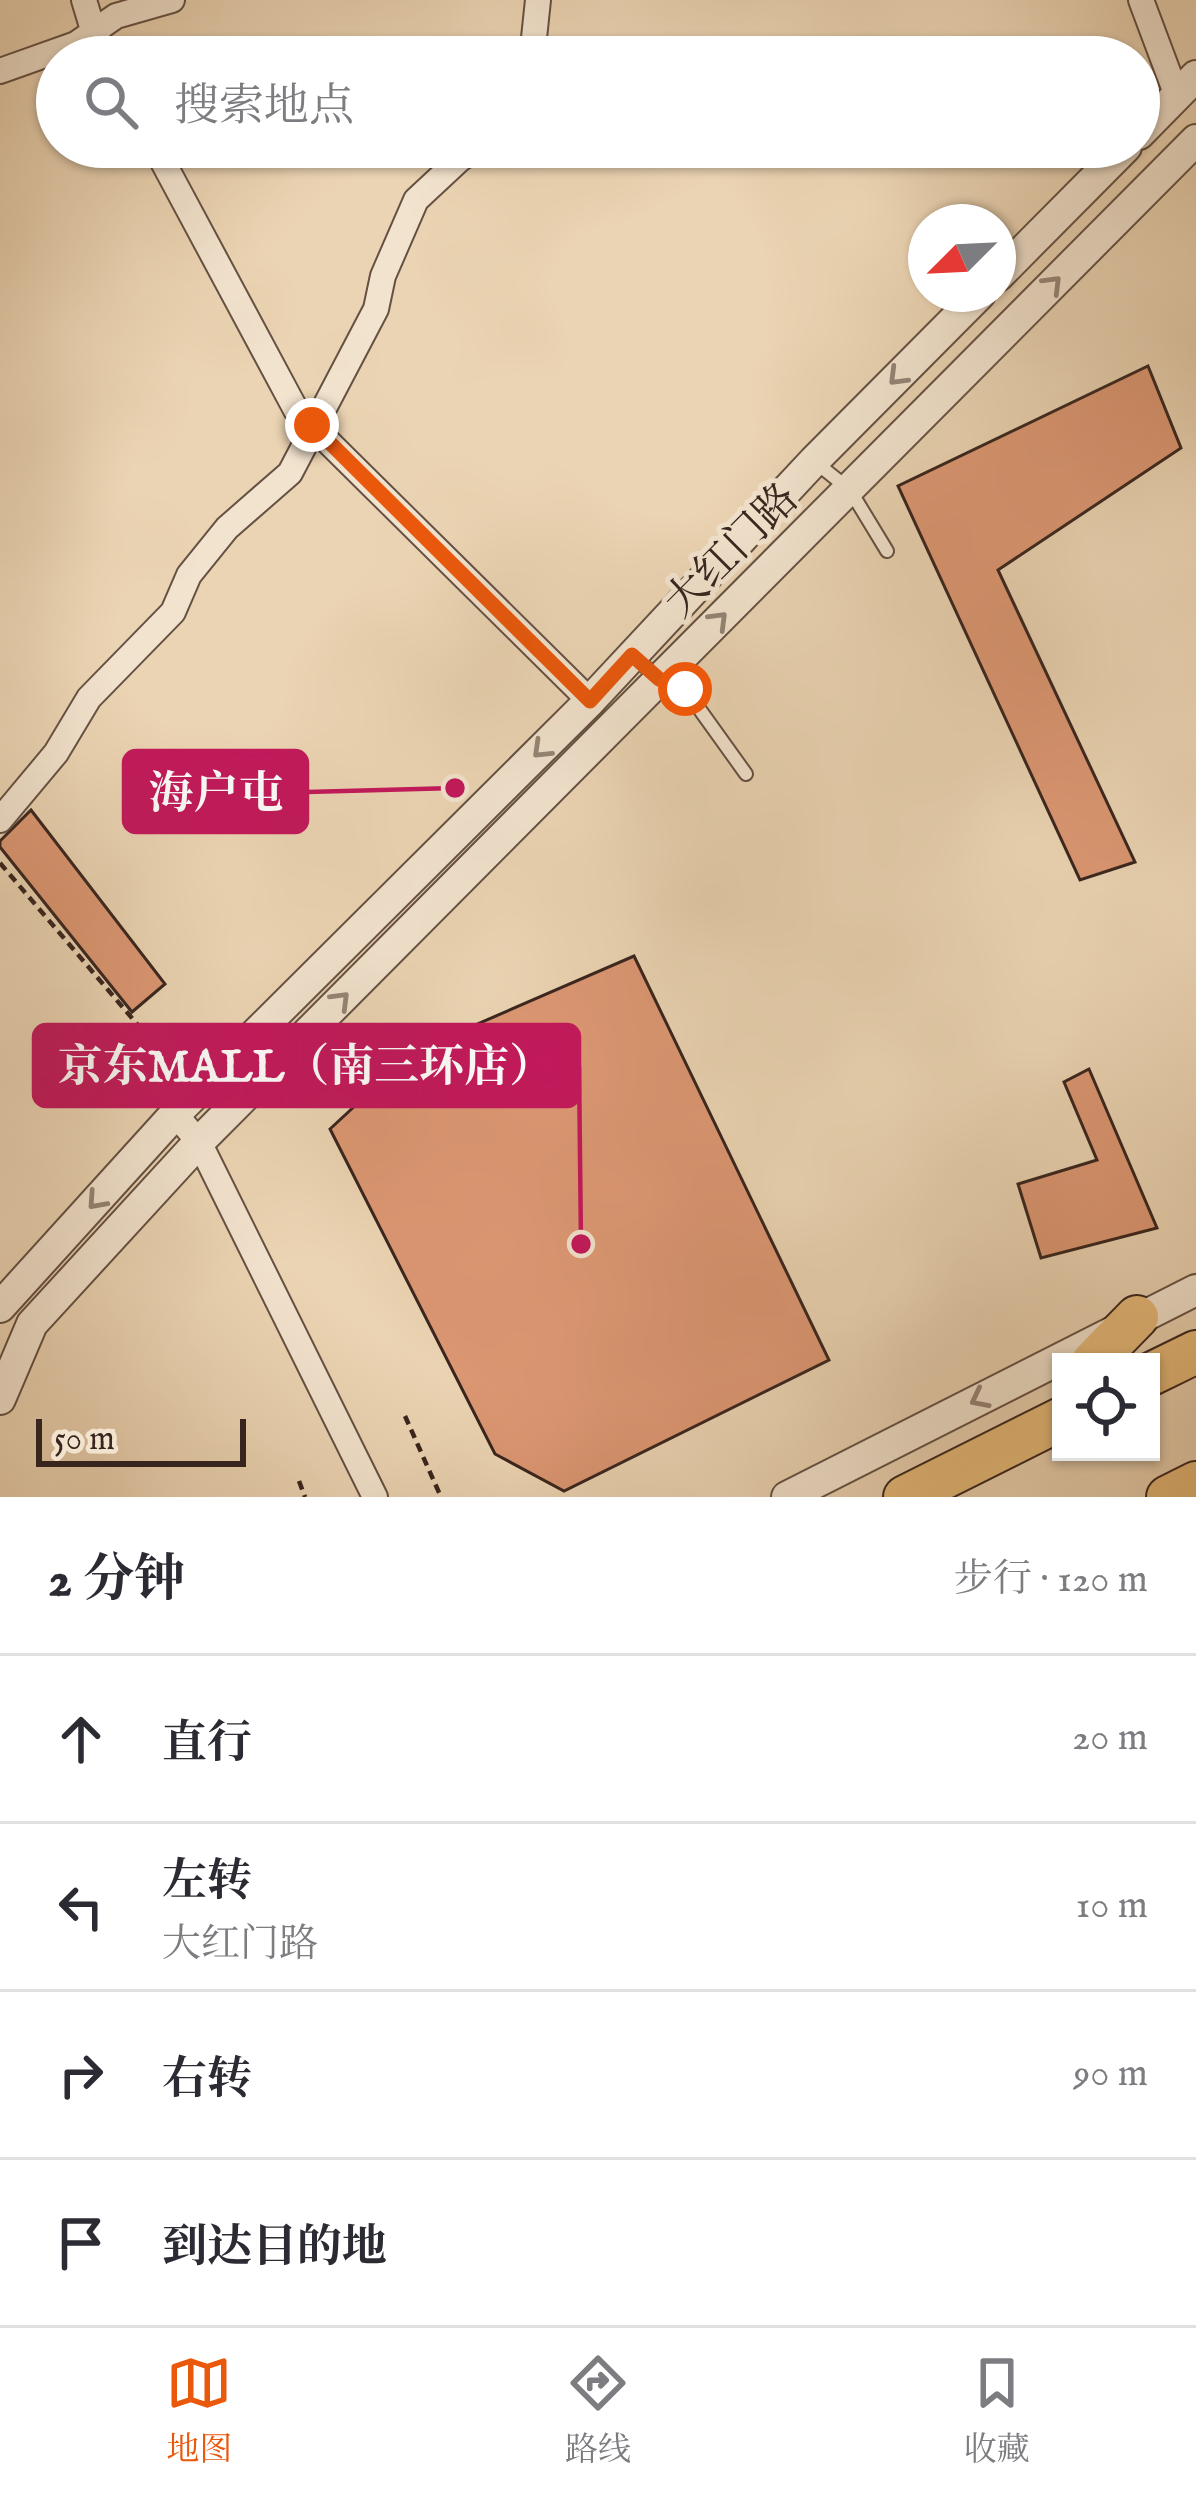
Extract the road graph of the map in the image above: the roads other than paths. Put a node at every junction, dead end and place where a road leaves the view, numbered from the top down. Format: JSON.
{"nodes":[{"id":1,"x":84,"y":0,"type":"edge"},
{"id":2,"x":172,"y":0,"type":"edge"},
{"id":3,"x":538,"y":0,"type":"edge"},
{"id":4,"x":1141,"y":0,"type":"edge"},
{"id":5,"x":93,"y":30,"type":"junction"},
{"id":6,"x":86,"y":36,"type":"edge"},
{"id":7,"x":96,"y":36,"type":"edge"},
{"id":8,"x":534,"y":36,"type":"edge"},
{"id":9,"x":1160,"y":36,"type":"edge"},
{"id":10,"x":1160,"y":36,"type":"edge"},
{"id":11,"x":36,"y":58,"type":"edge"},
{"id":12,"x":0,"y":71,"type":"edge"},
{"id":13,"x":1186,"y":86,"type":"edge"},
{"id":14,"x":1160,"y":113,"type":"edge"},
{"id":15,"x":1196,"y":140,"type":"edge"},
{"id":16,"x":166,"y":168,"type":"edge"},
{"id":17,"x":454,"y":168,"type":"edge"},
{"id":18,"x":1105,"y":168,"type":"edge"},
{"id":19,"x":1016,"y":258,"type":"edge"},
{"id":20,"x":962,"y":312,"type":"edge"},
{"id":21,"x":312,"y":425,"type":"junction"},
{"id":22,"x":814,"y":460,"type":"junction"},
{"id":23,"x":850,"y":490,"type":"junction"},
{"id":24,"x":887,"y":551,"type":"dead end"},
{"id":25,"x":632,"y":655,"type":"junction"},
{"id":26,"x":659,"y":679,"type":"junction"},
{"id":27,"x":590,"y":701,"type":"junction"},
{"id":28,"x":746,"y":774,"type":"dead end"},
{"id":29,"x":0,"y":820,"type":"edge"},
{"id":30,"x":186,"y":1104,"type":"junction"},
{"id":31,"x":199,"y":1142,"type":"junction"},
{"id":32,"x":1196,"y":1290,"type":"edge"},
{"id":33,"x":0,"y":1307,"type":"edge"},
{"id":34,"x":1137,"y":1318,"type":"junction"},
{"id":35,"x":1196,"y":1352,"type":"edge"},
{"id":36,"x":1102,"y":1353,"type":"edge"},
{"id":37,"x":1160,"y":1370,"type":"edge"},
{"id":38,"x":0,"y":1399,"type":"edge"},
{"id":39,"x":1052,"y":1403,"type":"edge"},
{"id":40,"x":1052,"y":1424,"type":"edge"},
{"id":41,"x":1011,"y":1444,"type":"junction"},
{"id":42,"x":1196,"y":1483,"type":"edge"},
{"id":43,"x":375,"y":1497,"type":"edge"},
{"id":44,"x":787,"y":1497,"type":"edge"},
{"id":45,"x":905,"y":1497,"type":"edge"},
{"id":46,"x":1168,"y":1497,"type":"edge"}],
"edges":[{"from":1,"to":5,"type":"street"},
{"from":2,"to":5,"type":"street"},
{"from":3,"to":8,"type":"street"},
{"from":4,"to":9,"type":"street"},
{"from":5,"to":6,"type":"street"},
{"from":5,"to":7,"type":"street"},
{"from":10,"to":13,"type":"street"},
{"from":11,"to":12,"type":"street"},
{"from":13,"to":14,"type":"street"},
{"from":23,"to":15,"type":"street","name":"大红门路","one_way":true},
{"from":16,"to":21,"type":"street"},
{"from":17,"to":21,"type":"street"},
{"from":18,"to":19,"type":"street"},
{"from":20,"to":22,"type":"street","name":"大红门路","one_way":true},
{"from":21,"to":27,"type":"street"},
{"from":21,"to":29,"type":"street"},
{"from":22,"to":23,"type":"lane"},
{"from":22,"to":25,"type":"street","name":"大红门路"},
{"from":23,"to":24,"type":"lane"},
{"from":26,"to":23,"type":"street","name":"大红门路","one_way":true},
{"from":25,"to":26,"type":"lane"},
{"from":25,"to":27,"type":"street","name":"大红门路"},
{"from":26,"to":28,"type":"lane"},
{"from":31,"to":26,"type":"street","name":"大红门路","one_way":true},
{"from":27,"to":30,"type":"street","name":"大红门路","one_way":true},
{"from":30,"to":31,"type":"street"},
{"from":30,"to":33,"type":"street","name":"大红门路","one_way":true},
{"from":31,"to":38,"type":"street","name":"大红门路"},
{"from":31,"to":43,"type":"street"},
{"from":32,"to":34,"type":"street"},
{"from":34,"to":36,"type":"highway"},
{"from":34,"to":44,"type":"street","one_way":true},
{"from":35,"to":37,"type":"highway"},
{"from":39,"to":41,"type":"highway"},
{"from":40,"to":41,"type":"highway"},
{"from":41,"to":45,"type":"highway"},
{"from":42,"to":46,"type":"highway"}]}
